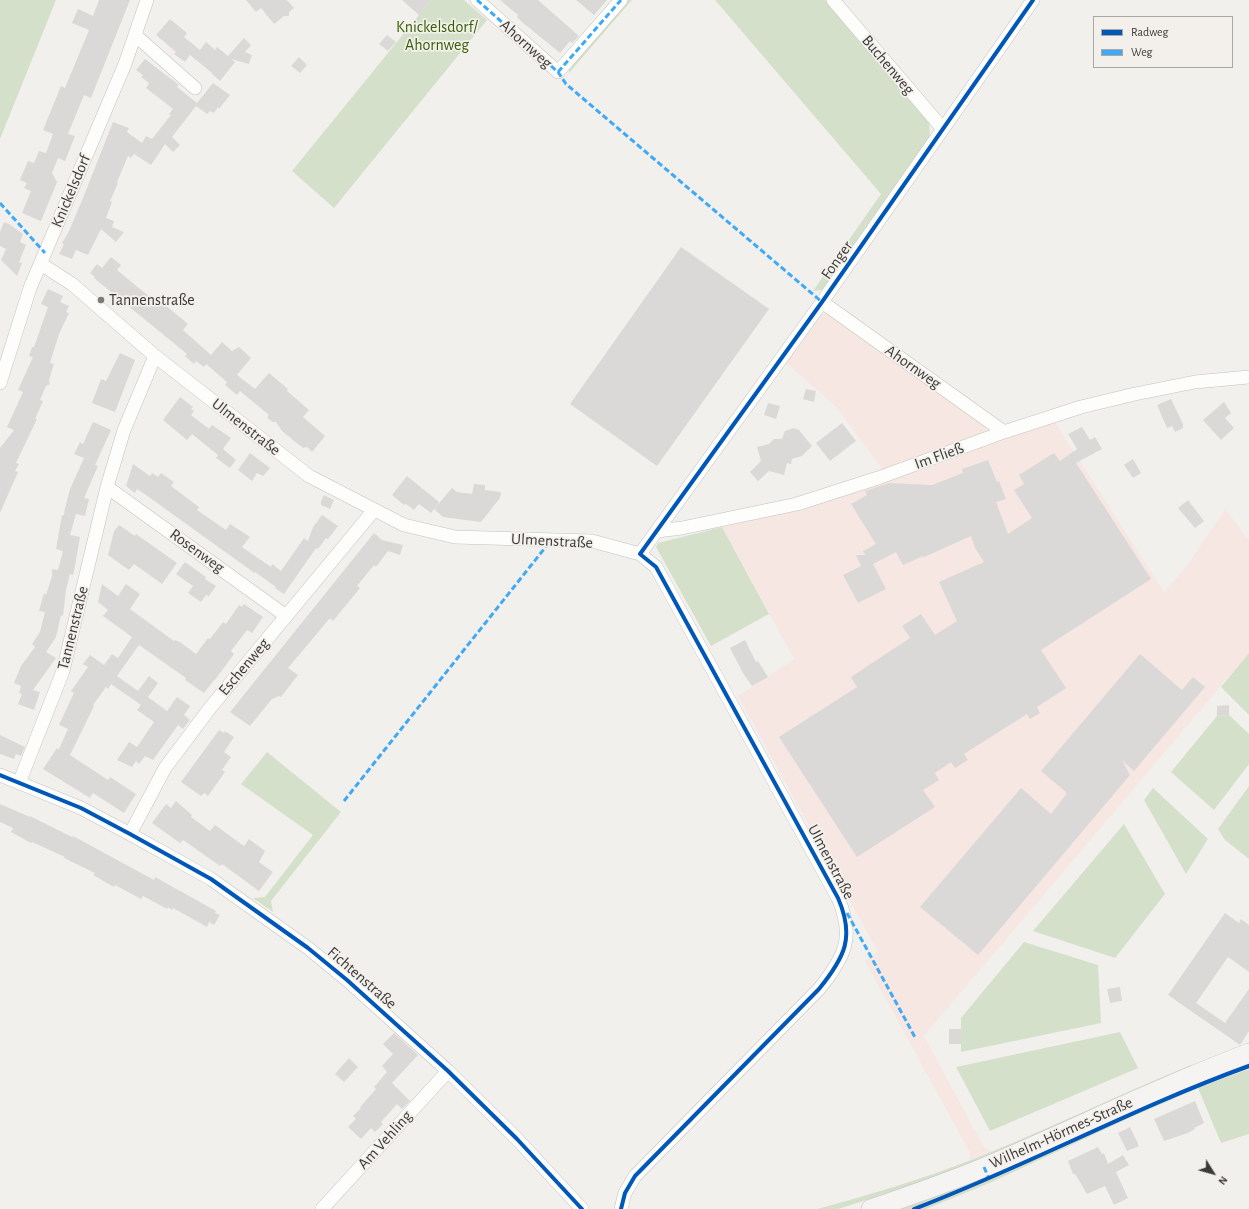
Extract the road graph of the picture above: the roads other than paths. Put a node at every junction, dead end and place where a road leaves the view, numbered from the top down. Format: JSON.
{"nodes":[{"id":1,"x":147,"y":0,"type":"edge"},
{"id":2,"x":477,"y":0,"type":"edge"},
{"id":3,"x":621,"y":0,"type":"edge"},
{"id":4,"x":833,"y":0,"type":"edge"},
{"id":5,"x":1033,"y":0,"type":"edge"},
{"id":6,"x":135,"y":35,"type":"junction"},
{"id":7,"x":195,"y":88,"type":"dead end"},
{"id":8,"x":943,"y":129,"type":"junction"},
{"id":9,"x":41,"y":264,"type":"junction"},
{"id":10,"x":822,"y":302,"type":"junction"},
{"id":11,"x":155,"y":356,"type":"junction"},
{"id":12,"x":1249,"y":377,"type":"edge"},
{"id":13,"x":0,"y":383,"type":"edge"},
{"id":14,"x":1004,"y":432,"type":"junction"},
{"id":15,"x":107,"y":487,"type":"junction"},
{"id":16,"x":374,"y":510,"type":"junction"},
{"id":17,"x":657,"y":531,"type":"junction"},
{"id":18,"x":640,"y":554,"type":"junction"},
{"id":19,"x":286,"y":616,"type":"junction"},
{"id":20,"x":0,"y":775,"type":"edge"},
{"id":21,"x":19,"y":783,"type":"junction"},
{"id":22,"x":130,"y":834,"type":"junction"},
{"id":23,"x":1249,"y":1053,"type":"edge"},
{"id":24,"x":448,"y":1071,"type":"junction"},
{"id":25,"x":322,"y":1209,"type":"edge"},
{"id":26,"x":582,"y":1209,"type":"edge"},
{"id":27,"x":621,"y":1209,"type":"edge"},
{"id":28,"x":871,"y":1209,"type":"edge"}],
"edges":[{"from":1,"to":6,"type":"street","name":"Knickelsdorf"},
{"from":2,"to":3,"type":"street","name":"Ahornweg"},
{"from":4,"to":8,"type":"street","name":"Buchenweg"},
{"from":5,"to":8,"type":"street","name":"Fonger"},
{"from":6,"to":7,"type":"street"},
{"from":6,"to":9,"type":"street","name":"Knickelsdorf"},
{"from":8,"to":10,"type":"street","name":"Fonger"},
{"from":9,"to":11,"type":"street","name":"Ulmenstraße"},
{"from":9,"to":13,"type":"street","name":"Knickelsdorf"},
{"from":10,"to":14,"type":"street","name":"Ahornweg"},
{"from":10,"to":17,"type":"street","name":"Fonger"},
{"from":11,"to":15,"type":"street","name":"Tannenstraße"},
{"from":11,"to":16,"type":"street","name":"Ulmenstraße"},
{"from":12,"to":14,"type":"street","name":"Im Fließ"},
{"from":14,"to":17,"type":"street","name":"Im Fließ"},
{"from":15,"to":19,"type":"street","name":"Rosenweg"},
{"from":15,"to":21,"type":"street","name":"Tannenstraße"},
{"from":16,"to":18,"type":"street","name":"Ulmenstraße"},
{"from":16,"to":19,"type":"street","name":"Eschenweg"},
{"from":17,"to":18,"type":"street"},
{"from":18,"to":27,"type":"street","name":"Ulmenstraße"},
{"from":19,"to":22,"type":"street","name":"Eschenweg"},
{"from":20,"to":21,"type":"street","name":"Fichtenstraße"},
{"from":21,"to":22,"type":"street","name":"Fichtenstraße"},
{"from":22,"to":24,"type":"street","name":"Fichtenstraße"},
{"from":23,"to":28,"type":"street","name":"Wilhelm-Hörmes-Straße"},
{"from":24,"to":25,"type":"street","name":"Am Vehling"},
{"from":24,"to":26,"type":"street","name":"Fichtenstraße"}]}
